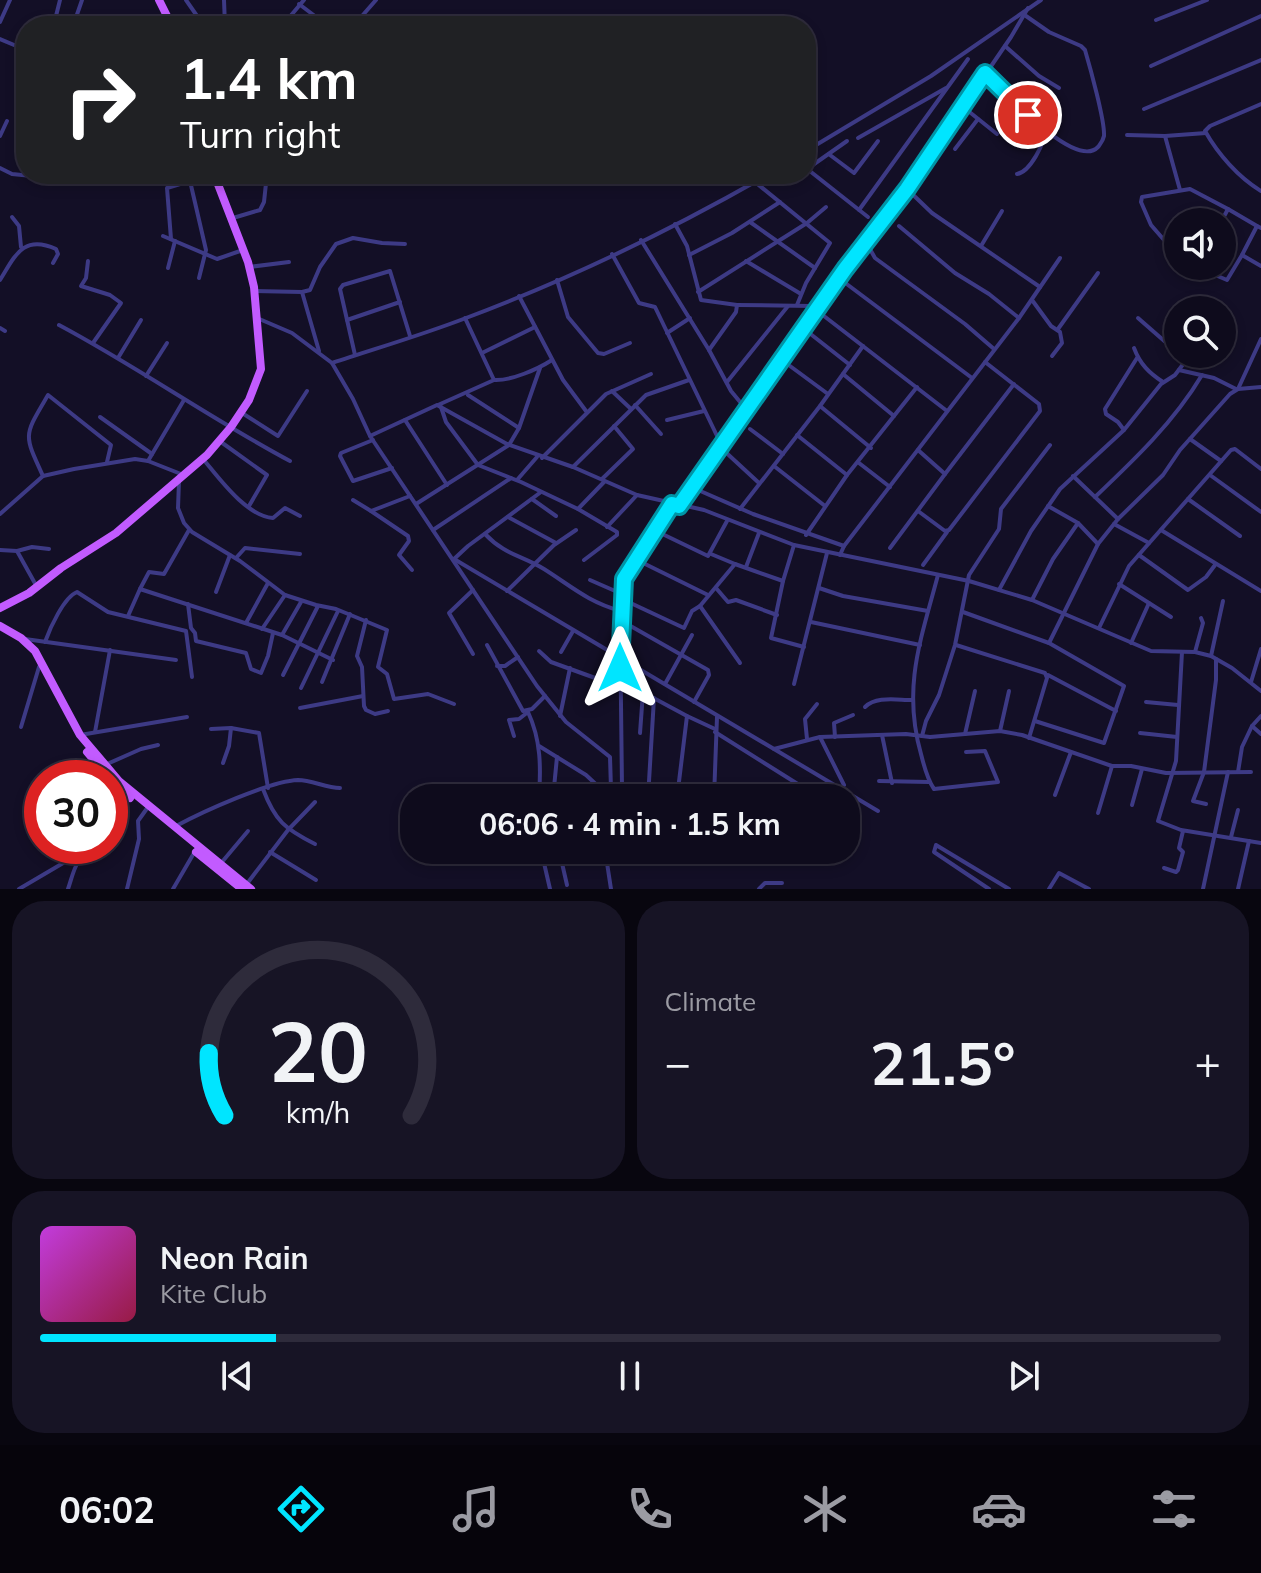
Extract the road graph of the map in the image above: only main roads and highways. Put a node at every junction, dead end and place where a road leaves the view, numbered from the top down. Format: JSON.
{"nodes":[{"id":1,"x":217,"y":184,"type":"edge"},
{"id":2,"x":0,"y":608,"type":"edge"},
{"id":3,"x":0,"y":628,"type":"edge"},
{"id":4,"x":94,"y":760,"type":"edge"},
{"id":5,"x":128,"y":794,"type":"edge"},
{"id":6,"x":146,"y":808,"type":"junction"},
{"id":7,"x":246,"y":888,"type":"edge"}],
"edges":[{"from":1,"to":2,"type":"main road"},
{"from":3,"to":4,"type":"main road"},
{"from":3,"to":6,"type":"main road"},
{"from":5,"to":6,"type":"main road"},
{"from":6,"to":7,"type":"main road"},
{"from":6,"to":7,"type":"main road"}]}
